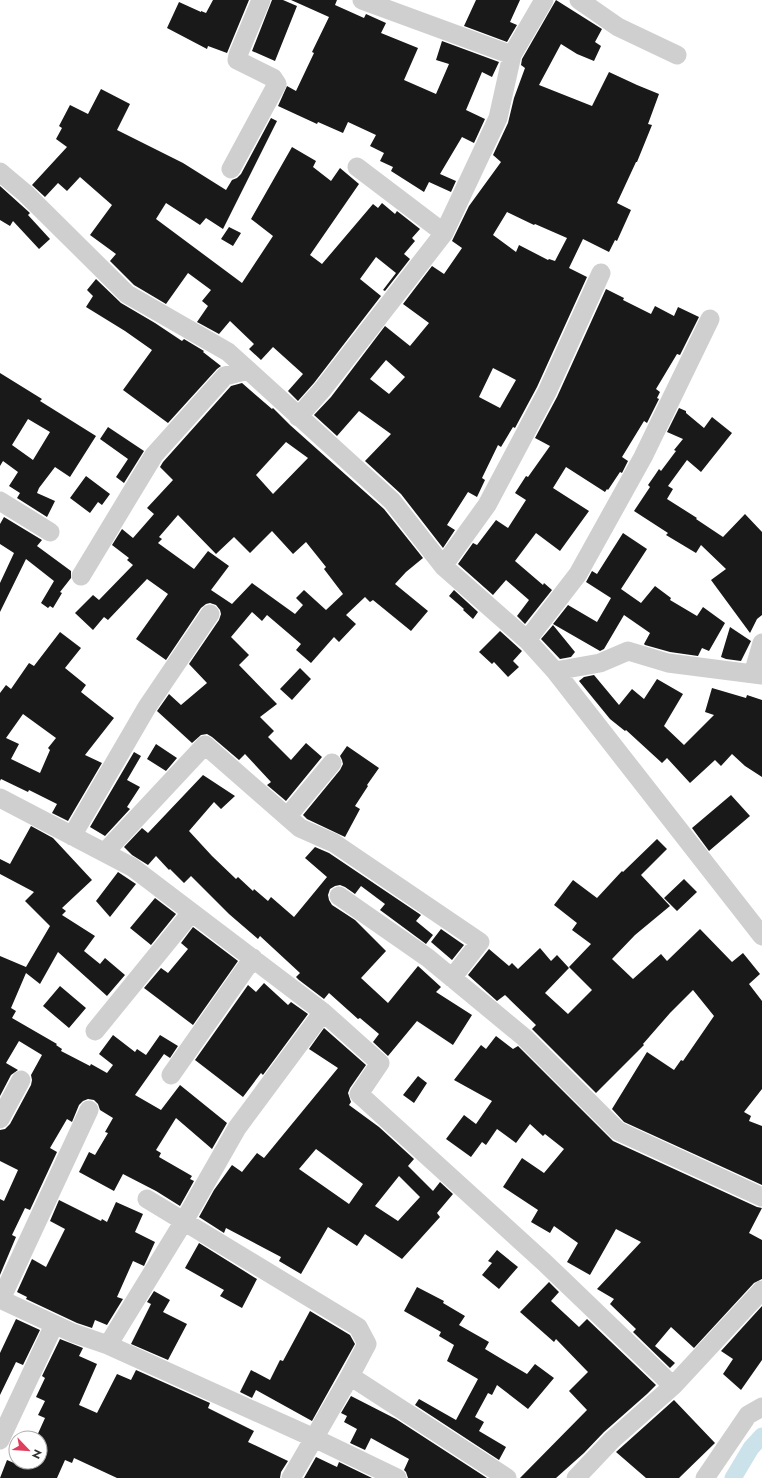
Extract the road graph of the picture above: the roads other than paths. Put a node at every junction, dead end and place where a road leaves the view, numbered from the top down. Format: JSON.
{"nodes":[{"id":1,"x":261,"y":0,"type":"edge"},
{"id":2,"x":362,"y":0,"type":"edge"},
{"id":3,"x":544,"y":0,"type":"edge"},
{"id":4,"x":579,"y":0,"type":"edge"},
{"id":5,"x":512,"y":55,"type":"junction"},
{"id":6,"x":677,"y":55,"type":"dead end"},
{"id":7,"x":357,"y":167,"type":"dead end"},
{"id":8,"x":231,"y":169,"type":"dead end"},
{"id":9,"x":0,"y":172,"type":"edge"},
{"id":10,"x":444,"y":233,"type":"junction"},
{"id":11,"x":601,"y":273,"type":"dead end"},
{"id":12,"x":710,"y":319,"type":"dead end"},
{"id":13,"x":248,"y":370,"type":"junction"},
{"id":14,"x":298,"y":417,"type":"junction"},
{"id":15,"x":0,"y":501,"type":"edge"},
{"id":16,"x":50,"y":532,"type":"dead end"},
{"id":17,"x":443,"y":566,"type":"junction"},
{"id":18,"x":81,"y":576,"type":"dead end"},
{"id":19,"x":210,"y":614,"type":"dead end"},
{"id":20,"x":527,"y":640,"type":"junction"},
{"id":21,"x":762,"y":643,"type":"edge"},
{"id":22,"x":555,"y":671,"type":"junction"},
{"id":23,"x":757,"y":674,"type":"edge"},
{"id":24,"x":332,"y":763,"type":"dead end"},
{"id":25,"x":0,"y":798,"type":"edge"},
{"id":26,"x":287,"y":816,"type":"junction"},
{"id":27,"x":72,"y":836,"type":"junction"},
{"id":28,"x":105,"y":852,"type":"junction"},
{"id":29,"x":339,"y":896,"type":"dead end"},
{"id":30,"x":191,"y":913,"type":"junction"},
{"id":31,"x":762,"y":936,"type":"edge"},
{"id":32,"x":253,"y":958,"type":"junction"},
{"id":33,"x":452,"y":978,"type":"junction"},
{"id":34,"x":323,"y":1012,"type":"junction"},
{"id":35,"x":95,"y":1031,"type":"dead end"},
{"id":36,"x":171,"y":1075,"type":"dead end"},
{"id":37,"x":21,"y":1080,"type":"dead end"},
{"id":38,"x":89,"y":1110,"type":"dead end"},
{"id":39,"x":0,"y":1119,"type":"edge"},
{"id":40,"x":762,"y":1197,"type":"edge"},
{"id":41,"x":147,"y":1199,"type":"dead end"},
{"id":42,"x":184,"y":1221,"type":"junction"},
{"id":43,"x":762,"y":1290,"type":"edge"},
{"id":44,"x":1,"y":1299,"type":"edge"},
{"id":45,"x":54,"y":1325,"type":"junction"},
{"id":46,"x":108,"y":1345,"type":"junction"},
{"id":47,"x":350,"y":1376,"type":"junction"},
{"id":48,"x":673,"y":1386,"type":"junction"},
{"id":49,"x":757,"y":1416,"type":"edge"},
{"id":50,"x":314,"y":1438,"type":"junction"},
{"id":51,"x":0,"y":1440,"type":"edge"},
{"id":52,"x":291,"y":1478,"type":"edge"},
{"id":53,"x":397,"y":1478,"type":"edge"},
{"id":54,"x":507,"y":1478,"type":"edge"},
{"id":55,"x":576,"y":1478,"type":"edge"},
{"id":56,"x":705,"y":1478,"type":"edge"}],
"edges":[{"from":1,"to":8,"type":"street"},
{"from":2,"to":5,"type":"street"},
{"from":3,"to":5,"type":"street"},
{"from":4,"to":6,"type":"street"},
{"from":5,"to":10,"type":"street"},
{"from":7,"to":10,"type":"street"},
{"from":9,"to":13,"type":"street"},
{"from":10,"to":14,"type":"street"},
{"from":11,"to":17,"type":"street"},
{"from":12,"to":20,"type":"street"},
{"from":13,"to":14,"type":"street"},
{"from":13,"to":18,"type":"street"},
{"from":14,"to":17,"type":"street"},
{"from":15,"to":16,"type":"street"},
{"from":17,"to":20,"type":"street"},
{"from":19,"to":27,"type":"street"},
{"from":20,"to":22,"type":"street"},
{"from":21,"to":23,"type":"street"},
{"from":22,"to":23,"type":"street"},
{"from":22,"to":31,"type":"street"},
{"from":24,"to":26,"type":"street"},
{"from":25,"to":27,"type":"street"},
{"from":26,"to":28,"type":"street"},
{"from":26,"to":33,"type":"street"},
{"from":27,"to":28,"type":"street"},
{"from":28,"to":30,"type":"street"},
{"from":29,"to":33,"type":"street"},
{"from":30,"to":32,"type":"street"},
{"from":30,"to":35,"type":"street"},
{"from":32,"to":34,"type":"street"},
{"from":32,"to":36,"type":"street"},
{"from":33,"to":40,"type":"street"},
{"from":34,"to":42,"type":"street"},
{"from":34,"to":48,"type":"street"},
{"from":37,"to":39,"type":"street"},
{"from":38,"to":44,"type":"street"},
{"from":41,"to":42,"type":"street"},
{"from":42,"to":46,"type":"street"},
{"from":42,"to":47,"type":"street"},
{"from":43,"to":48,"type":"street"},
{"from":44,"to":45,"type":"street"},
{"from":45,"to":46,"type":"street"},
{"from":45,"to":51,"type":"street"},
{"from":46,"to":50,"type":"street"},
{"from":47,"to":50,"type":"street"},
{"from":47,"to":54,"type":"street"},
{"from":48,"to":55,"type":"street"},
{"from":49,"to":56,"type":"street"},
{"from":50,"to":52,"type":"street"},
{"from":50,"to":53,"type":"street"}]}
